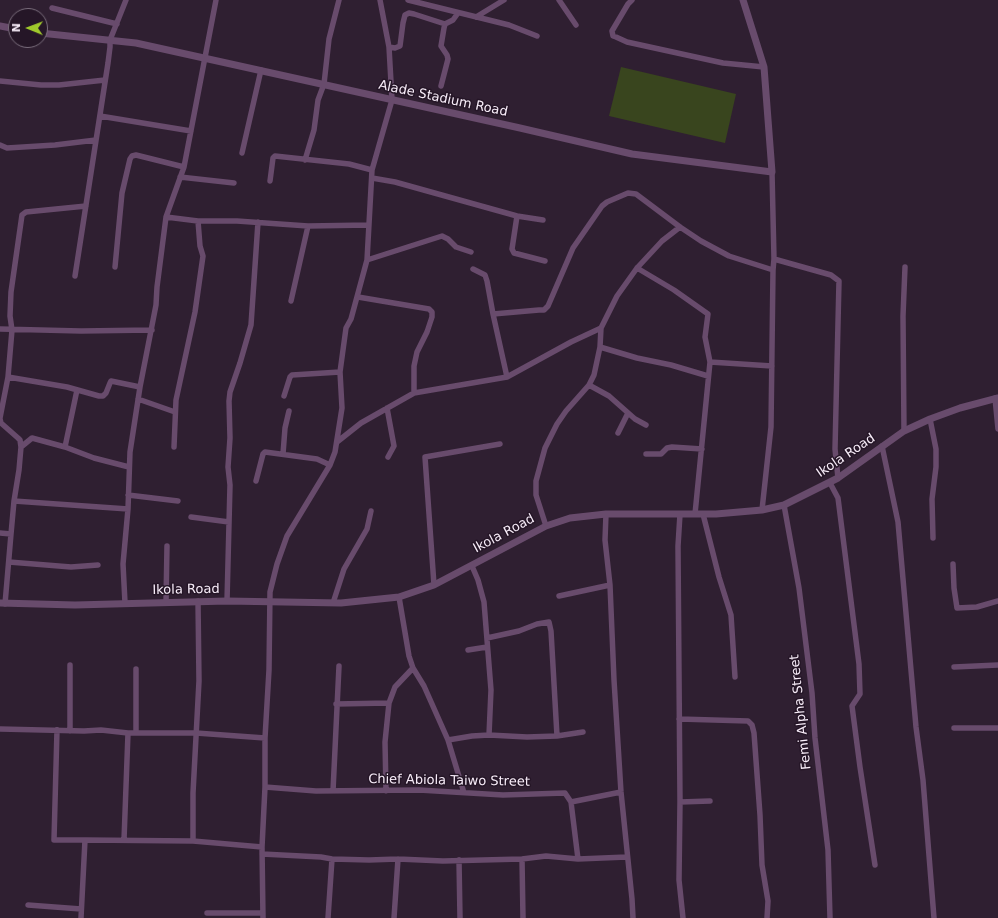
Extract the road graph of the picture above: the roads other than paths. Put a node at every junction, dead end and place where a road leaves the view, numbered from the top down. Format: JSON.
{"nodes":[{"id":1,"x":126,"y":0,"type":"edge"},
{"id":2,"x":216,"y":0,"type":"edge"},
{"id":3,"x":340,"y":0,"type":"edge"},
{"id":4,"x":380,"y":0,"type":"edge"},
{"id":5,"x":408,"y":0,"type":"edge"},
{"id":6,"x":504,"y":0,"type":"edge"},
{"id":7,"x":559,"y":0,"type":"edge"},
{"id":8,"x":632,"y":0,"type":"edge"},
{"id":9,"x":743,"y":0,"type":"edge"},
{"id":10,"x":52,"y":8,"type":"dead end"},
{"id":11,"x":458,"y":13,"type":"junction"},
{"id":12,"x":476,"y":17,"type":"junction"},
{"id":13,"x":117,"y":24,"type":"junction"},
{"id":14,"x":445,"y":24,"type":"junction"},
{"id":15,"x":576,"y":25,"type":"dead end"},
{"id":16,"x":48,"y":35,"type":"edge"},
{"id":17,"x":537,"y":36,"type":"dead end"},
{"id":18,"x":110,"y":40,"type":"junction"},
{"id":19,"x":389,"y":47,"type":"junction"},
{"id":20,"x":206,"y":58,"type":"junction"},
{"id":21,"x":764,"y":66,"type":"junction"},
{"id":22,"x":261,"y":70,"type":"junction"},
{"id":23,"x":105,"y":80,"type":"junction"},
{"id":24,"x":0,"y":81,"type":"edge"},
{"id":25,"x":324,"y":84,"type":"junction"},
{"id":26,"x":441,"y":86,"type":"dead end"},
{"id":27,"x":392,"y":100,"type":"junction"},
{"id":28,"x":100,"y":116,"type":"junction"},
{"id":29,"x":191,"y":131,"type":"junction"},
{"id":30,"x":96,"y":140,"type":"junction"},
{"id":31,"x":0,"y":145,"type":"edge"},
{"id":32,"x":242,"y":153,"type":"dead end"},
{"id":33,"x":305,"y":160,"type":"junction"},
{"id":34,"x":184,"y":167,"type":"junction"},
{"id":35,"x":372,"y":170,"type":"junction"},
{"id":36,"x":772,"y":172,"type":"junction"},
{"id":37,"x":180,"y":177,"type":"junction"},
{"id":38,"x":372,"y":178,"type":"junction"},
{"id":39,"x":270,"y":181,"type":"dead end"},
{"id":40,"x":234,"y":183,"type":"dead end"},
{"id":41,"x":86,"y":206,"type":"junction"},
{"id":42,"x":517,"y":216,"type":"junction"},
{"id":43,"x":166,"y":217,"type":"junction"},
{"id":44,"x":543,"y":220,"type":"dead end"},
{"id":45,"x":198,"y":222,"type":"junction"},
{"id":46,"x":258,"y":222,"type":"junction"},
{"id":47,"x":369,"y":225,"type":"junction"},
{"id":48,"x":308,"y":226,"type":"junction"},
{"id":49,"x":680,"y":227,"type":"junction"},
{"id":50,"x":471,"y":252,"type":"dead end"},
{"id":51,"x":774,"y":259,"type":"junction"},
{"id":52,"x":367,"y":260,"type":"junction"},
{"id":53,"x":545,"y":261,"type":"dead end"},
{"id":54,"x":115,"y":267,"type":"dead end"},
{"id":55,"x":905,"y":267,"type":"dead end"},
{"id":56,"x":637,"y":268,"type":"junction"},
{"id":57,"x":473,"y":269,"type":"dead end"},
{"id":58,"x":773,"y":270,"type":"junction"},
{"id":59,"x":75,"y":276,"type":"dead end"},
{"id":60,"x":358,"y":297,"type":"junction"},
{"id":61,"x":291,"y":301,"type":"dead end"},
{"id":62,"x":493,"y":314,"type":"junction"},
{"id":63,"x":600,"y":328,"type":"junction"},
{"id":64,"x":0,"y":329,"type":"edge"},
{"id":65,"x":12,"y":330,"type":"junction"},
{"id":66,"x":152,"y":330,"type":"junction"},
{"id":67,"x":600,"y":347,"type":"junction"},
{"id":68,"x":710,"y":362,"type":"junction"},
{"id":69,"x":772,"y":366,"type":"junction"},
{"id":70,"x":340,"y":372,"type":"junction"},
{"id":71,"x":708,"y":376,"type":"junction"},
{"id":72,"x":8,"y":377,"type":"junction"},
{"id":73,"x":507,"y":377,"type":"junction"},
{"id":74,"x":589,"y":385,"type":"junction"},
{"id":75,"x":140,"y":387,"type":"junction"},
{"id":76,"x":77,"y":390,"type":"junction"},
{"id":77,"x":414,"y":393,"type":"junction"},
{"id":78,"x":284,"y":396,"type":"dead end"},
{"id":79,"x":996,"y":398,"type":"edge"},
{"id":80,"x":138,"y":399,"type":"junction"},
{"id":81,"x":386,"y":408,"type":"junction"},
{"id":82,"x":289,"y":411,"type":"dead end"},
{"id":83,"x":175,"y":412,"type":"junction"},
{"id":84,"x":628,"y":413,"type":"junction"},
{"id":85,"x":0,"y":418,"type":"edge"},
{"id":86,"x":930,"y":419,"type":"junction"},
{"id":87,"x":646,"y":425,"type":"dead end"},
{"id":88,"x":998,"y":429,"type":"edge"},
{"id":89,"x":904,"y":431,"type":"junction"},
{"id":90,"x":618,"y":434,"type":"dead end"},
{"id":91,"x":337,"y":442,"type":"junction"},
{"id":92,"x":500,"y":444,"type":"dead end"},
{"id":93,"x":882,"y":446,"type":"junction"},
{"id":94,"x":21,"y":447,"type":"junction"},
{"id":95,"x":65,"y":447,"type":"junction"},
{"id":96,"x":174,"y":447,"type":"dead end"},
{"id":97,"x":702,"y":449,"type":"junction"},
{"id":98,"x":282,"y":454,"type":"junction"},
{"id":99,"x":646,"y":454,"type":"dead end"},
{"id":100,"x":388,"y":457,"type":"dead end"},
{"id":101,"x":330,"y":465,"type":"junction"},
{"id":102,"x":129,"y":467,"type":"junction"},
{"id":103,"x":838,"y":478,"type":"junction"},
{"id":104,"x":256,"y":481,"type":"dead end"},
{"id":105,"x":830,"y":483,"type":"junction"},
{"id":106,"x":128,"y":495,"type":"junction"},
{"id":107,"x":14,"y":501,"type":"junction"},
{"id":108,"x":178,"y":502,"type":"dead end"},
{"id":109,"x":784,"y":505,"type":"junction"},
{"id":110,"x":128,"y":508,"type":"junction"},
{"id":111,"x":762,"y":510,"type":"junction"},
{"id":112,"x":371,"y":511,"type":"dead end"},
{"id":113,"x":606,"y":514,"type":"junction"},
{"id":114,"x":680,"y":514,"type":"junction"},
{"id":115,"x":695,"y":514,"type":"junction"},
{"id":116,"x":703,"y":514,"type":"junction"},
{"id":117,"x":191,"y":517,"type":"dead end"},
{"id":118,"x":229,"y":522,"type":"junction"},
{"id":119,"x":546,"y":526,"type":"junction"},
{"id":120,"x":0,"y":533,"type":"edge"},
{"id":121,"x":11,"y":534,"type":"junction"},
{"id":122,"x":933,"y":538,"type":"dead end"},
{"id":123,"x":167,"y":546,"type":"dead end"},
{"id":124,"x":10,"y":562,"type":"junction"},
{"id":125,"x":953,"y":564,"type":"dead end"},
{"id":126,"x":98,"y":565,"type":"dead end"},
{"id":127,"x":472,"y":566,"type":"junction"},
{"id":128,"x":434,"y":585,"type":"junction"},
{"id":129,"x":610,"y":585,"type":"junction"},
{"id":130,"x":559,"y":596,"type":"dead end"},
{"id":131,"x":399,"y":597,"type":"junction"},
{"id":132,"x":198,"y":601,"type":"junction"},
{"id":133,"x":227,"y":601,"type":"junction"},
{"id":134,"x":998,"y":601,"type":"edge"},
{"id":135,"x":166,"y":602,"type":"junction"},
{"id":136,"x":270,"y":602,"type":"junction"},
{"id":137,"x":3,"y":603,"type":"edge"},
{"id":138,"x":125,"y":603,"type":"junction"},
{"id":139,"x":333,"y":603,"type":"junction"},
{"id":140,"x":487,"y":638,"type":"junction"},
{"id":141,"x":487,"y":647,"type":"junction"},
{"id":142,"x":468,"y":650,"type":"dead end"},
{"id":143,"x":70,"y":665,"type":"dead end"},
{"id":144,"x":998,"y":665,"type":"edge"},
{"id":145,"x":339,"y":666,"type":"dead end"},
{"id":146,"x":954,"y":667,"type":"dead end"},
{"id":147,"x":136,"y":668,"type":"dead end"},
{"id":148,"x":413,"y":668,"type":"junction"},
{"id":149,"x":735,"y":677,"type":"dead end"},
{"id":150,"x":389,"y":703,"type":"junction"},
{"id":151,"x":336,"y":704,"type":"junction"},
{"id":152,"x":679,"y":719,"type":"junction"},
{"id":153,"x":0,"y":728,"type":"edge"},
{"id":154,"x":954,"y":728,"type":"dead end"},
{"id":155,"x":998,"y":728,"type":"edge"},
{"id":156,"x":56,"y":730,"type":"junction"},
{"id":157,"x":70,"y":731,"type":"junction"},
{"id":158,"x":196,"y":732,"type":"junction"},
{"id":159,"x":583,"y":732,"type":"dead end"},
{"id":160,"x":128,"y":733,"type":"junction"},
{"id":161,"x":136,"y":733,"type":"junction"},
{"id":162,"x":489,"y":735,"type":"junction"},
{"id":163,"x":557,"y":736,"type":"junction"},
{"id":164,"x":265,"y":738,"type":"junction"},
{"id":165,"x":448,"y":740,"type":"junction"},
{"id":166,"x":265,"y":787,"type":"junction"},
{"id":167,"x":333,"y":791,"type":"junction"},
{"id":168,"x":386,"y":791,"type":"junction"},
{"id":169,"x":620,"y":792,"type":"junction"},
{"id":170,"x":464,"y":793,"type":"junction"},
{"id":171,"x":571,"y":802,"type":"junction"},
{"id":172,"x":680,"y":802,"type":"junction"},
{"id":173,"x":710,"y":802,"type":"dead end"},
{"id":174,"x":85,"y":840,"type":"junction"},
{"id":175,"x":124,"y":840,"type":"junction"},
{"id":176,"x":193,"y":842,"type":"junction"},
{"id":177,"x":262,"y":847,"type":"junction"},
{"id":178,"x":262,"y":854,"type":"junction"},
{"id":179,"x":627,"y":857,"type":"junction"},
{"id":180,"x":332,"y":859,"type":"junction"},
{"id":181,"x":398,"y":859,"type":"junction"},
{"id":182,"x":522,"y":859,"type":"junction"},
{"id":183,"x":578,"y":859,"type":"junction"},
{"id":184,"x":460,"y":860,"type":"junction"},
{"id":185,"x":875,"y":865,"type":"dead end"},
{"id":186,"x":28,"y":905,"type":"dead end"},
{"id":187,"x":81,"y":909,"type":"junction"},
{"id":188,"x":207,"y":913,"type":"dead end"},
{"id":189,"x":263,"y":916,"type":"edge"},
{"id":190,"x":81,"y":918,"type":"edge"},
{"id":191,"x":328,"y":918,"type":"edge"},
{"id":192,"x":394,"y":918,"type":"edge"},
{"id":193,"x":460,"y":918,"type":"edge"},
{"id":194,"x":523,"y":918,"type":"edge"},
{"id":195,"x":633,"y":918,"type":"edge"},
{"id":196,"x":683,"y":918,"type":"edge"},
{"id":197,"x":767,"y":918,"type":"edge"},
{"id":198,"x":830,"y":918,"type":"edge"},
{"id":199,"x":934,"y":918,"type":"edge"}],
"edges":[{"from":1,"to":13,"type":"street"},
{"from":2,"to":20,"type":"street"},
{"from":3,"to":25,"type":"street"},
{"from":4,"to":19,"type":"street"},
{"from":5,"to":11,"type":"street"},
{"from":6,"to":12,"type":"street"},
{"from":7,"to":15,"type":"street"},
{"from":8,"to":21,"type":"street"},
{"from":9,"to":21,"type":"street"},
{"from":10,"to":13,"type":"street"},
{"from":11,"to":12,"type":"street"},
{"from":11,"to":14,"type":"street"},
{"from":12,"to":17,"type":"street"},
{"from":13,"to":18,"type":"street"},
{"from":14,"to":19,"type":"street"},
{"from":14,"to":26,"type":"street"},
{"from":16,"to":18,"type":"street","name":"Alade Stadium Road"},
{"from":18,"to":20,"type":"street","name":"Alade Stadium Road"},
{"from":18,"to":23,"type":"street"},
{"from":19,"to":27,"type":"street"},
{"from":20,"to":22,"type":"street","name":"Alade Stadium Road"},
{"from":20,"to":29,"type":"street"},
{"from":21,"to":36,"type":"street"},
{"from":22,"to":25,"type":"street","name":"Alade Stadium Road"},
{"from":22,"to":32,"type":"street"},
{"from":23,"to":24,"type":"street"},
{"from":23,"to":28,"type":"street"},
{"from":25,"to":27,"type":"street","name":"Alade Stadium Road"},
{"from":25,"to":33,"type":"street"},
{"from":27,"to":35,"type":"street"},
{"from":27,"to":36,"type":"street","name":"Alade Stadium Road"},
{"from":28,"to":29,"type":"street"},
{"from":28,"to":30,"type":"street"},
{"from":29,"to":34,"type":"street"},
{"from":30,"to":31,"type":"street"},
{"from":30,"to":41,"type":"street"},
{"from":33,"to":35,"type":"street"},
{"from":33,"to":39,"type":"street"},
{"from":34,"to":37,"type":"street"},
{"from":34,"to":54,"type":"street"},
{"from":35,"to":38,"type":"street"},
{"from":36,"to":51,"type":"street"},
{"from":37,"to":40,"type":"street"},
{"from":37,"to":43,"type":"street"},
{"from":38,"to":42,"type":"street"},
{"from":38,"to":47,"type":"street"},
{"from":41,"to":59,"type":"street"},
{"from":41,"to":65,"type":"street"},
{"from":42,"to":44,"type":"street"},
{"from":42,"to":53,"type":"street"},
{"from":43,"to":45,"type":"street"},
{"from":43,"to":66,"type":"street"},
{"from":45,"to":46,"type":"street"},
{"from":45,"to":83,"type":"street"},
{"from":46,"to":48,"type":"street"},
{"from":46,"to":118,"type":"street"},
{"from":47,"to":48,"type":"street"},
{"from":47,"to":52,"type":"street"},
{"from":48,"to":61,"type":"street"},
{"from":49,"to":56,"type":"street"},
{"from":49,"to":58,"type":"street"},
{"from":49,"to":62,"type":"street"},
{"from":50,"to":52,"type":"street"},
{"from":51,"to":58,"type":"street"},
{"from":51,"to":103,"type":"street"},
{"from":52,"to":60,"type":"street"},
{"from":55,"to":89,"type":"street"},
{"from":56,"to":63,"type":"street"},
{"from":56,"to":68,"type":"street"},
{"from":57,"to":62,"type":"street"},
{"from":58,"to":69,"type":"street"},
{"from":60,"to":70,"type":"street"},
{"from":60,"to":77,"type":"street"},
{"from":62,"to":73,"type":"street"},
{"from":63,"to":67,"type":"street"},
{"from":63,"to":73,"type":"street"},
{"from":64,"to":65,"type":"street"},
{"from":65,"to":66,"type":"street"},
{"from":65,"to":72,"type":"street"},
{"from":66,"to":75,"type":"street"},
{"from":67,"to":71,"type":"street"},
{"from":67,"to":74,"type":"street"},
{"from":68,"to":69,"type":"street"},
{"from":68,"to":71,"type":"street"},
{"from":69,"to":111,"type":"street"},
{"from":70,"to":78,"type":"street"},
{"from":70,"to":91,"type":"street"},
{"from":71,"to":97,"type":"street"},
{"from":72,"to":76,"type":"street"},
{"from":72,"to":85,"type":"street"},
{"from":73,"to":77,"type":"street"},
{"from":74,"to":84,"type":"street"},
{"from":74,"to":119,"type":"street"},
{"from":75,"to":76,"type":"street"},
{"from":75,"to":80,"type":"street"},
{"from":76,"to":95,"type":"street"},
{"from":77,"to":81,"type":"street"},
{"from":79,"to":86,"type":"street","name":"Ikola Road"},
{"from":79,"to":88,"type":"street"},
{"from":80,"to":83,"type":"street"},
{"from":80,"to":102,"type":"street"},
{"from":81,"to":91,"type":"street"},
{"from":81,"to":100,"type":"street"},
{"from":82,"to":98,"type":"street"},
{"from":83,"to":96,"type":"street"},
{"from":84,"to":87,"type":"street"},
{"from":84,"to":90,"type":"street"},
{"from":85,"to":94,"type":"street"},
{"from":86,"to":89,"type":"street","name":"Ikola Road"},
{"from":86,"to":122,"type":"street"},
{"from":89,"to":93,"type":"street","name":"Ikola Road"},
{"from":91,"to":101,"type":"street"},
{"from":92,"to":128,"type":"street"},
{"from":93,"to":103,"type":"street","name":"Ikola Road"},
{"from":93,"to":199,"type":"street"},
{"from":94,"to":95,"type":"street"},
{"from":94,"to":107,"type":"street"},
{"from":95,"to":102,"type":"street"},
{"from":97,"to":99,"type":"street"},
{"from":97,"to":115,"type":"street"},
{"from":98,"to":101,"type":"street"},
{"from":98,"to":104,"type":"street"},
{"from":101,"to":136,"type":"street"},
{"from":102,"to":106,"type":"street"},
{"from":103,"to":105,"type":"street","name":"Ikola Road"},
{"from":105,"to":109,"type":"street","name":"Ikola Road"},
{"from":105,"to":185,"type":"street"},
{"from":106,"to":108,"type":"street"},
{"from":106,"to":110,"type":"street"},
{"from":107,"to":110,"type":"street"},
{"from":107,"to":121,"type":"street"},
{"from":109,"to":111,"type":"street","name":"Ikola Road"},
{"from":109,"to":198,"type":"street","name":"Femi Alpha Street"},
{"from":110,"to":138,"type":"street"},
{"from":111,"to":116,"type":"street","name":"Ikola Road"},
{"from":112,"to":139,"type":"street"},
{"from":113,"to":114,"type":"street","name":"Ikola Road"},
{"from":113,"to":119,"type":"street","name":"Ikola Road"},
{"from":113,"to":129,"type":"street"},
{"from":114,"to":115,"type":"street","name":"Ikola Road"},
{"from":114,"to":152,"type":"street"},
{"from":115,"to":116,"type":"street","name":"Ikola Road"},
{"from":116,"to":149,"type":"street"},
{"from":117,"to":118,"type":"street"},
{"from":118,"to":133,"type":"street"},
{"from":119,"to":127,"type":"street","name":"Ikola Road"},
{"from":120,"to":121,"type":"street"},
{"from":121,"to":124,"type":"street"},
{"from":123,"to":135,"type":"street"},
{"from":124,"to":126,"type":"street"},
{"from":124,"to":137,"type":"street"},
{"from":125,"to":134,"type":"street"},
{"from":127,"to":128,"type":"street","name":"Ikola Road"},
{"from":127,"to":140,"type":"street"},
{"from":128,"to":131,"type":"street","name":"Ikola Road"},
{"from":129,"to":130,"type":"street"},
{"from":129,"to":169,"type":"street"},
{"from":131,"to":139,"type":"street","name":"Ikola Road"},
{"from":131,"to":148,"type":"street"},
{"from":132,"to":133,"type":"street","name":"Ikola Road"},
{"from":132,"to":135,"type":"street","name":"Ikola Road"},
{"from":132,"to":158,"type":"street"},
{"from":133,"to":136,"type":"street","name":"Ikola Road"},
{"from":135,"to":138,"type":"street","name":"Ikola Road"},
{"from":136,"to":139,"type":"street","name":"Ikola Road"},
{"from":136,"to":164,"type":"street"},
{"from":137,"to":138,"type":"street","name":"Ikola Road"},
{"from":140,"to":141,"type":"street"},
{"from":140,"to":163,"type":"street"},
{"from":141,"to":142,"type":"street"},
{"from":141,"to":162,"type":"street"},
{"from":143,"to":157,"type":"street"},
{"from":144,"to":146,"type":"street"},
{"from":145,"to":151,"type":"street"},
{"from":147,"to":161,"type":"street"},
{"from":148,"to":150,"type":"street"},
{"from":148,"to":165,"type":"street"},
{"from":150,"to":151,"type":"street"},
{"from":150,"to":168,"type":"street"},
{"from":151,"to":167,"type":"street"},
{"from":152,"to":172,"type":"street"},
{"from":152,"to":197,"type":"street"},
{"from":153,"to":156,"type":"street"},
{"from":154,"to":155,"type":"street"},
{"from":156,"to":157,"type":"street"},
{"from":156,"to":174,"type":"street"},
{"from":157,"to":160,"type":"street"},
{"from":158,"to":161,"type":"street"},
{"from":158,"to":164,"type":"street"},
{"from":158,"to":176,"type":"street"},
{"from":159,"to":163,"type":"street"},
{"from":160,"to":161,"type":"street"},
{"from":160,"to":175,"type":"street"},
{"from":162,"to":163,"type":"street"},
{"from":162,"to":165,"type":"street"},
{"from":164,"to":166,"type":"street"},
{"from":165,"to":170,"type":"street"},
{"from":166,"to":167,"type":"street","name":"Chief Abiola Taiwo Street"},
{"from":166,"to":177,"type":"street"},
{"from":167,"to":168,"type":"street","name":"Chief Abiola Taiwo Street"},
{"from":168,"to":170,"type":"street","name":"Chief Abiola Taiwo Street"},
{"from":169,"to":171,"type":"street"},
{"from":169,"to":179,"type":"street"},
{"from":170,"to":171,"type":"street","name":"Chief Abiola Taiwo Street"},
{"from":171,"to":183,"type":"street"},
{"from":172,"to":173,"type":"street"},
{"from":172,"to":196,"type":"street"},
{"from":174,"to":175,"type":"street"},
{"from":174,"to":187,"type":"street"},
{"from":175,"to":176,"type":"street"},
{"from":176,"to":177,"type":"street"},
{"from":177,"to":178,"type":"street"},
{"from":178,"to":180,"type":"street"},
{"from":178,"to":189,"type":"street"},
{"from":179,"to":183,"type":"street"},
{"from":179,"to":195,"type":"street"},
{"from":180,"to":181,"type":"street"},
{"from":180,"to":191,"type":"street"},
{"from":181,"to":184,"type":"street"},
{"from":181,"to":192,"type":"street"},
{"from":182,"to":183,"type":"street"},
{"from":182,"to":184,"type":"street"},
{"from":182,"to":194,"type":"street"},
{"from":184,"to":193,"type":"street"},
{"from":186,"to":187,"type":"street"},
{"from":187,"to":190,"type":"street"},
{"from":188,"to":189,"type":"street"}]}
